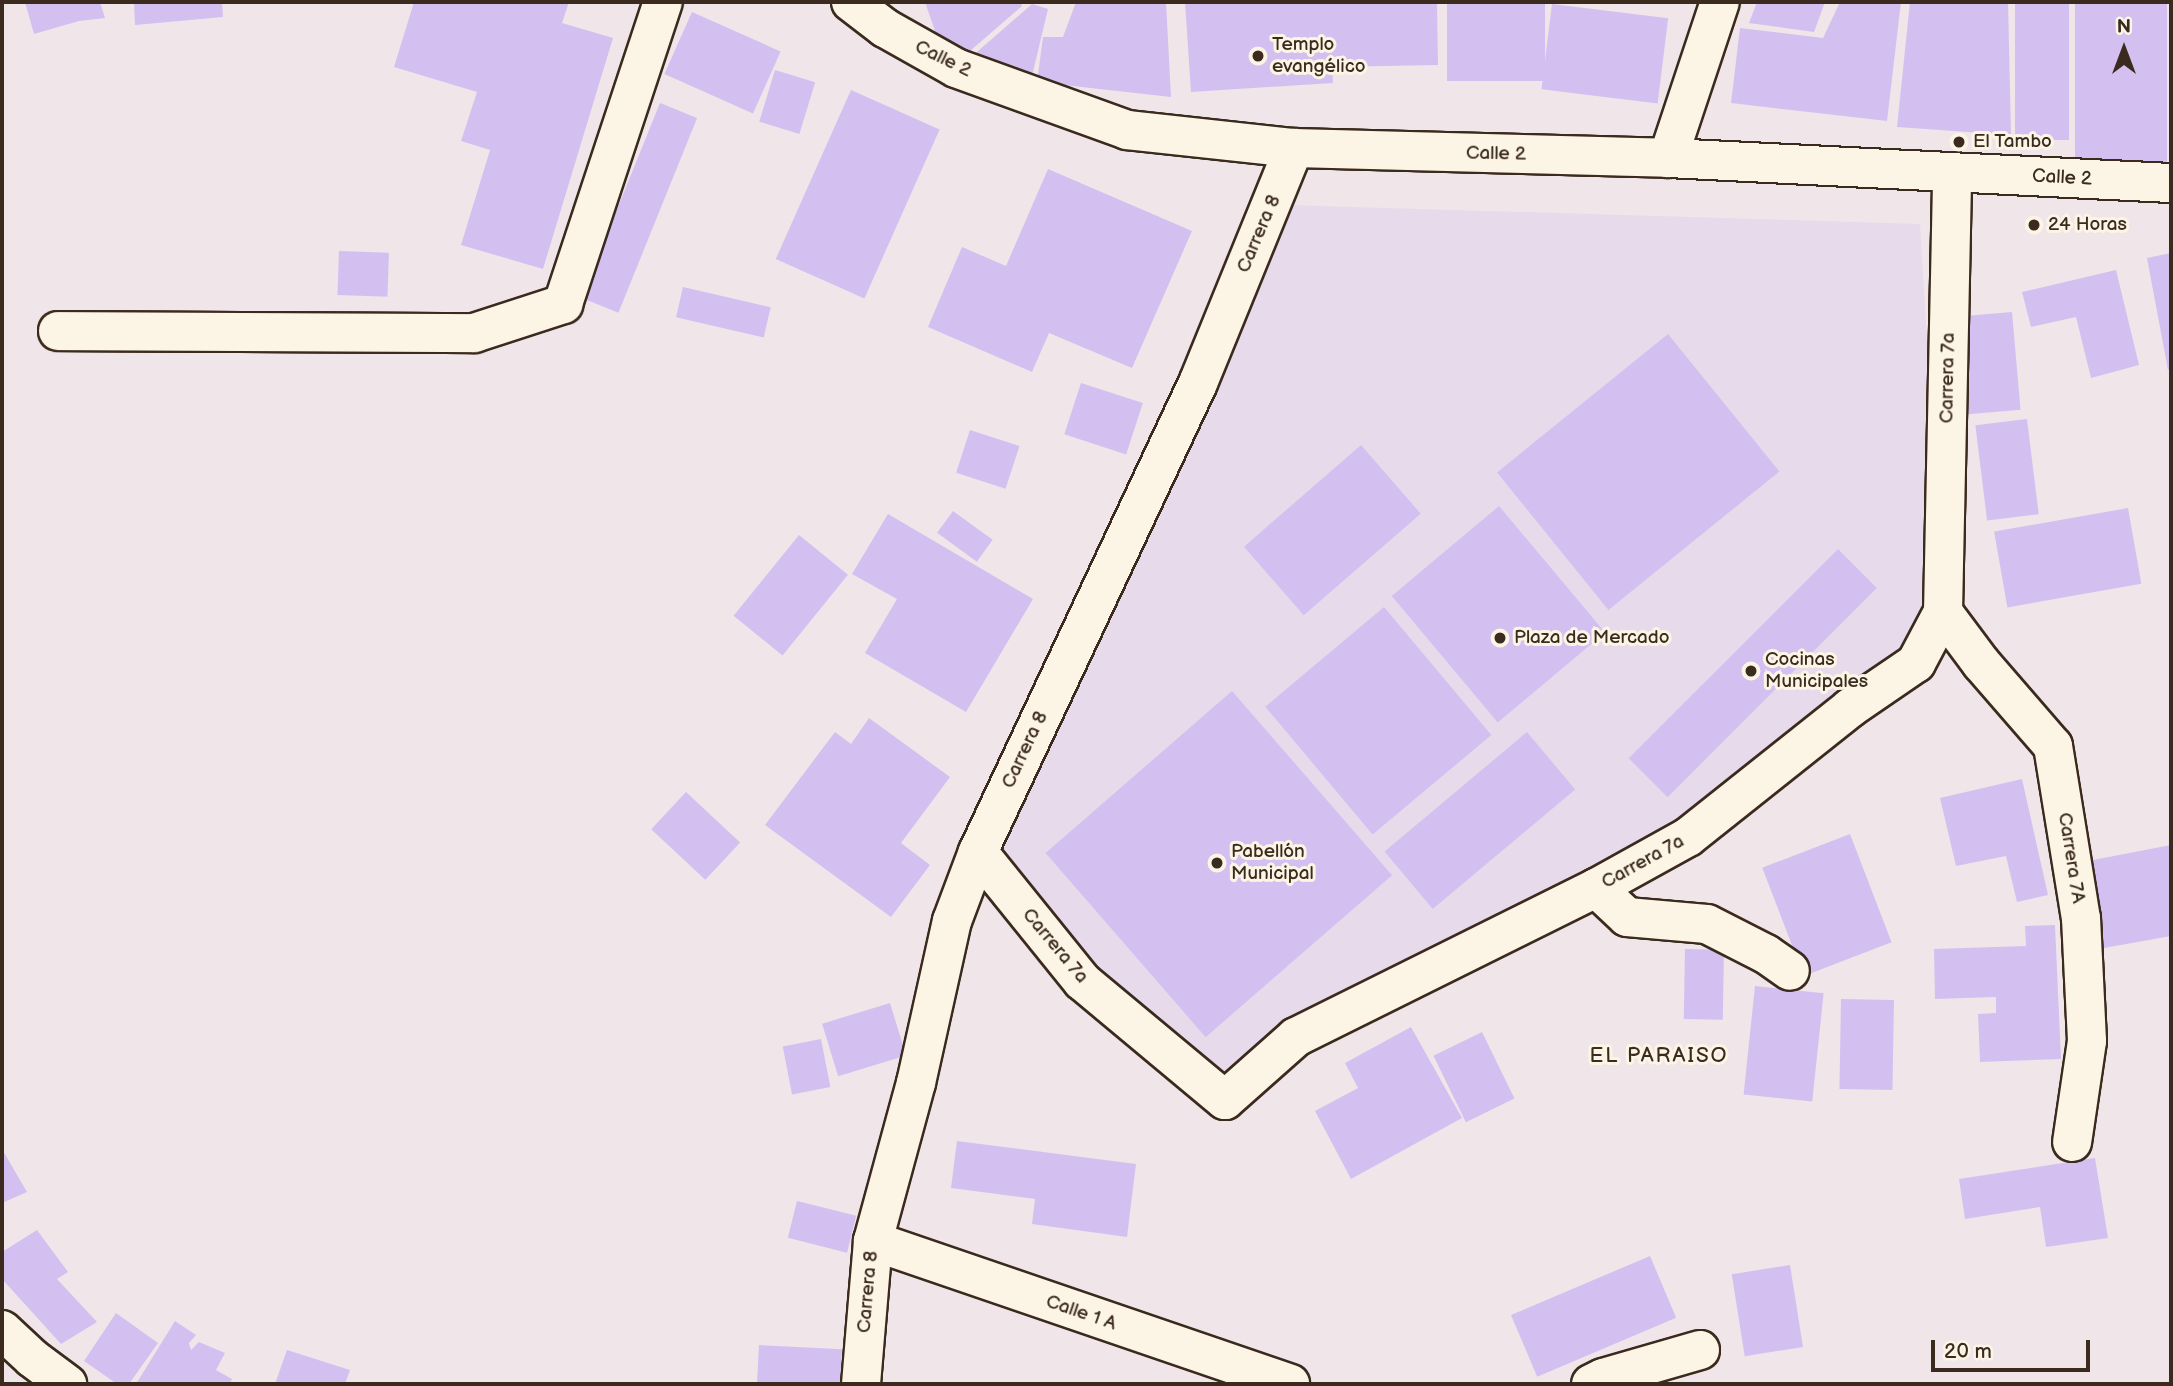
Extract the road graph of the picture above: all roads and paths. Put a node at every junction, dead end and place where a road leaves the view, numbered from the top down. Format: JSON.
{"nodes":[{"id":1,"x":663,"y":2,"type":"edge"},
{"id":2,"x":850,"y":2,"type":"edge"},
{"id":3,"x":1720,"y":2,"type":"edge"},
{"id":4,"x":1294,"y":148,"type":"junction"},
{"id":5,"x":1668,"y":158,"type":"junction"},
{"id":6,"x":1952,"y":172,"type":"junction"},
{"id":7,"x":2171,"y":183,"type":"edge"},
{"id":8,"x":58,"y":331,"type":"dead end"},
{"id":9,"x":1942,"y":612,"type":"junction"},
{"id":10,"x":978,"y":852,"type":"junction"},
{"id":11,"x":1596,"y":888,"type":"junction"},
{"id":12,"x":1790,"y":971,"type":"dead end"},
{"id":13,"x":2072,"y":1142,"type":"dead end"},
{"id":14,"x":873,"y":1241,"type":"junction"},
{"id":15,"x":2,"y":1330,"type":"edge"},
{"id":16,"x":1699,"y":1350,"type":"dead end"},
{"id":17,"x":67,"y":1384,"type":"edge"},
{"id":18,"x":861,"y":1384,"type":"edge"},
{"id":19,"x":1290,"y":1384,"type":"edge"},
{"id":20,"x":1591,"y":1384,"type":"edge"}],
"edges":[{"from":1,"to":8,"type":"street"},
{"from":2,"to":4,"type":"street","name":"Calle 2"},
{"from":3,"to":5,"type":"street"},
{"from":4,"to":5,"type":"street","name":"Calle 2"},
{"from":4,"to":10,"type":"street","name":"Carrera 8"},
{"from":5,"to":6,"type":"street","name":"Calle 2"},
{"from":6,"to":7,"type":"street","name":"Calle 2"},
{"from":6,"to":9,"type":"street","name":"Carrera 7a"},
{"from":9,"to":11,"type":"street","name":"Carrera 7a"},
{"from":9,"to":13,"type":"street","name":"Carrera 7A"},
{"from":10,"to":11,"type":"street","name":"Carrera 7a"},
{"from":10,"to":14,"type":"street","name":"Carrera 8"},
{"from":11,"to":12,"type":"street"},
{"from":14,"to":18,"type":"street","name":"Carrera 8"},
{"from":14,"to":19,"type":"street","name":"Calle 1 A"},
{"from":15,"to":17,"type":"street"},
{"from":16,"to":20,"type":"street"}]}
